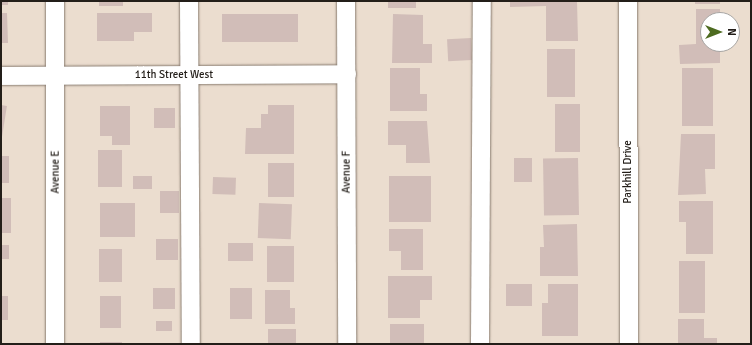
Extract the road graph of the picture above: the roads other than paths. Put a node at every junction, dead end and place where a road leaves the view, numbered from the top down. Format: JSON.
{"nodes":[{"id":1,"x":55,"y":1,"type":"edge"},
{"id":2,"x":189,"y":1,"type":"edge"},
{"id":3,"x":346,"y":1,"type":"edge"},
{"id":4,"x":482,"y":1,"type":"edge"},
{"id":5,"x":628,"y":1,"type":"edge"},
{"id":6,"x":189,"y":74,"type":"junction"},
{"id":7,"x":347,"y":74,"type":"junction"},
{"id":8,"x":1,"y":76,"type":"edge"},
{"id":9,"x":56,"y":76,"type":"junction"},
{"id":10,"x":55,"y":344,"type":"edge"},
{"id":11,"x":191,"y":344,"type":"edge"},
{"id":12,"x":347,"y":344,"type":"edge"},
{"id":13,"x":480,"y":344,"type":"edge"},
{"id":14,"x":629,"y":344,"type":"edge"}],
"edges":[{"from":1,"to":9,"type":"street","name":"Avenue E"},
{"from":2,"to":6,"type":"street"},
{"from":3,"to":7,"type":"street","name":"Avenue F"},
{"from":4,"to":13,"type":"street"},
{"from":5,"to":14,"type":"street","name":"Parkhill Drive"},
{"from":6,"to":7,"type":"street","name":"11th Street West"},
{"from":6,"to":9,"type":"street","name":"11th Street West"},
{"from":6,"to":11,"type":"street"},
{"from":7,"to":12,"type":"street","name":"Avenue F"},
{"from":8,"to":9,"type":"street","name":"11th Street West"},
{"from":9,"to":10,"type":"street","name":"Avenue E"}]}
